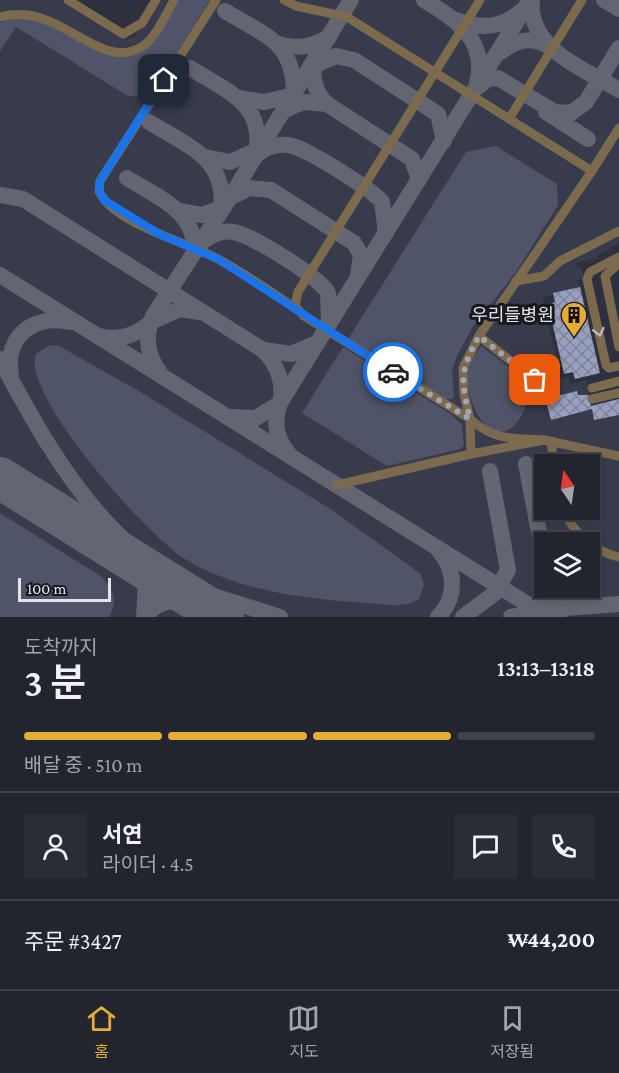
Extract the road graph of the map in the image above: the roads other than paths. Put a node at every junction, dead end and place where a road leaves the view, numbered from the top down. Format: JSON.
{"nodes":[{"id":1,"x":68,"y":0,"type":"edge"},
{"id":2,"x":156,"y":0,"type":"edge"},
{"id":3,"x":174,"y":0,"type":"edge"},
{"id":4,"x":216,"y":0,"type":"edge"},
{"id":5,"x":284,"y":0,"type":"edge"},
{"id":6,"x":480,"y":0,"type":"edge"},
{"id":7,"x":582,"y":0,"type":"edge"},
{"id":8,"x":25,"y":5,"type":"dead end"},
{"id":9,"x":60,"y":15,"type":"dead end"},
{"id":10,"x":0,"y":16,"type":"edge"},
{"id":11,"x":435,"y":73,"type":"junction"},
{"id":12,"x":509,"y":119,"type":"junction"},
{"id":13,"x":619,"y":128,"type":"edge"},
{"id":14,"x":592,"y":171,"type":"junction"},
{"id":15,"x":619,"y":231,"type":"edge"},
{"id":16,"x":619,"y":257,"type":"edge"},
{"id":17,"x":619,"y":264,"type":"edge"},
{"id":18,"x":516,"y":281,"type":"junction"},
{"id":19,"x":297,"y":309,"type":"junction"},
{"id":20,"x":479,"y":336,"type":"junction"},
{"id":21,"x":619,"y":347,"type":"edge"},
{"id":22,"x":619,"y":366,"type":"edge"},
{"id":23,"x":535,"y":380,"type":"dead end"},
{"id":24,"x":619,"y":381,"type":"edge"},
{"id":25,"x":592,"y":388,"type":"dead end"},
{"id":26,"x":619,"y":393,"type":"edge"},
{"id":27,"x":592,"y":399,"type":"dead end"},
{"id":28,"x":470,"y":419,"type":"junction"},
{"id":29,"x":548,"y":441,"type":"junction"},
{"id":30,"x":471,"y":454,"type":"junction"},
{"id":31,"x":551,"y":454,"type":"edge"},
{"id":32,"x":619,"y":456,"type":"edge"},
{"id":33,"x":337,"y":485,"type":"dead end"},
{"id":34,"x":569,"y":520,"type":"edge"},
{"id":35,"x":619,"y":557,"type":"edge"}],
"edges":[{"from":1,"to":2,"type":"street"},
{"from":3,"to":9,"type":"street"},
{"from":4,"to":19,"type":"street"},
{"from":5,"to":11,"type":"street"},
{"from":6,"to":11,"type":"street"},
{"from":7,"to":12,"type":"street"},
{"from":8,"to":10,"type":"street"},
{"from":11,"to":12,"type":"street"},
{"from":11,"to":19,"type":"street"},
{"from":12,"to":14,"type":"street"},
{"from":13,"to":14,"type":"street"},
{"from":14,"to":18,"type":"street"},
{"from":15,"to":18,"type":"street"},
{"from":16,"to":22,"type":"street","one_way":true},
{"from":17,"to":21,"type":"street"},
{"from":18,"to":20,"type":"street"},
{"from":19,"to":28,"type":"street"},
{"from":20,"to":23,"type":"street"},
{"from":20,"to":28,"type":"street"},
{"from":24,"to":25,"type":"street"},
{"from":26,"to":27,"type":"street"},
{"from":28,"to":29,"type":"street"},
{"from":28,"to":30,"type":"street"},
{"from":29,"to":30,"type":"street"},
{"from":29,"to":31,"type":"street"},
{"from":29,"to":32,"type":"street"},
{"from":30,"to":33,"type":"street"},
{"from":34,"to":35,"type":"street"}]}
